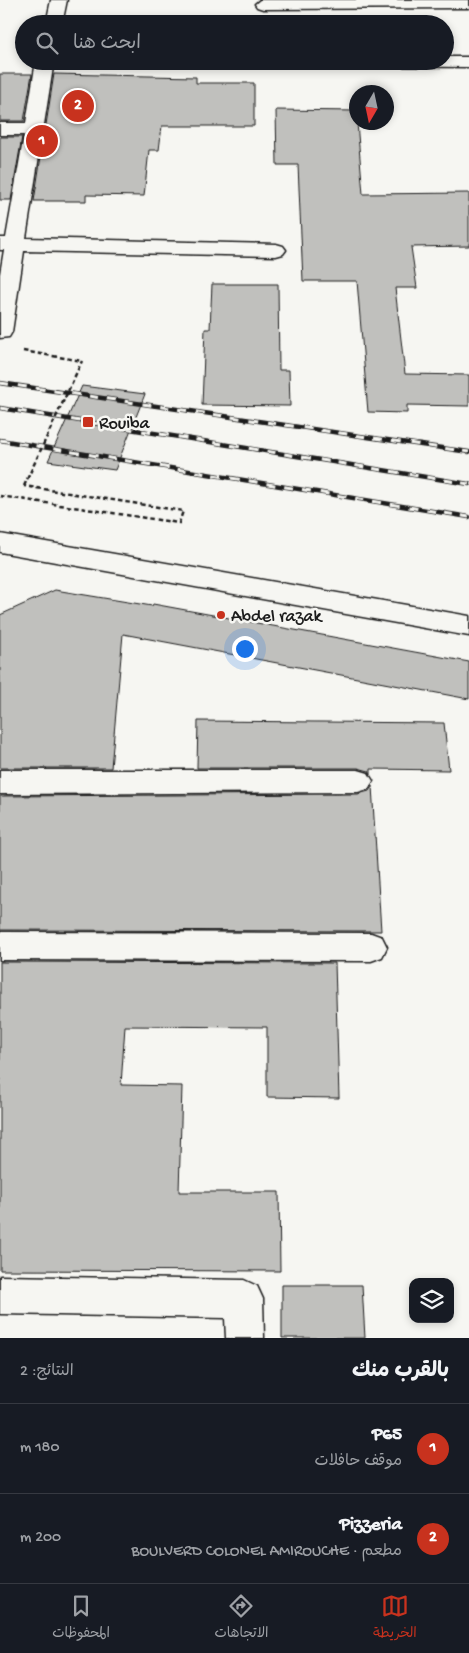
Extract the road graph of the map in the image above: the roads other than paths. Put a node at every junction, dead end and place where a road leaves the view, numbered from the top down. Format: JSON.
{"nodes":[{"id":1,"x":59,"y":0,"type":"edge"},
{"id":2,"x":380,"y":2,"type":"edge"},
{"id":3,"x":263,"y":4,"type":"dead end"},
{"id":4,"x":469,"y":4,"type":"edge"},
{"id":5,"x":56,"y":15,"type":"edge"},
{"id":6,"x":454,"y":48,"type":"edge"},
{"id":7,"x":469,"y":48,"type":"edge"},
{"id":8,"x":454,"y":62,"type":"edge"},
{"id":9,"x":469,"y":62,"type":"edge"},
{"id":10,"x":44,"y":70,"type":"edge"},
{"id":11,"x":0,"y":129,"type":"edge"},
{"id":12,"x":34,"y":129,"type":"junction"},
{"id":13,"x":7,"y":244,"type":"edge"},
{"id":14,"x":276,"y":250,"type":"dead end"},
{"id":15,"x":1,"y":332,"type":"edge"},
{"id":16,"x":0,"y":543,"type":"edge"},
{"id":17,"x":469,"y":626,"type":"edge"},
{"id":18,"x":358,"y":781,"type":"dead end"},
{"id":19,"x":0,"y":782,"type":"edge"},
{"id":20,"x":0,"y":946,"type":"edge"},
{"id":21,"x":371,"y":947,"type":"dead end"},
{"id":22,"x":0,"y":1295,"type":"edge"},
{"id":23,"x":245,"y":1338,"type":"edge"}],
"edges":[{"from":1,"to":5,"type":"street"},
{"from":2,"to":3,"type":"street"},
{"from":2,"to":4,"type":"street"},
{"from":6,"to":7,"type":"street"},
{"from":8,"to":9,"type":"street"},
{"from":10,"to":12,"type":"street"},
{"from":11,"to":12,"type":"street"},
{"from":12,"to":13,"type":"street"},
{"from":13,"to":14,"type":"street"},
{"from":13,"to":15,"type":"street"},
{"from":16,"to":17,"type":"street"},
{"from":18,"to":19,"type":"street"},
{"from":20,"to":21,"type":"street"},
{"from":22,"to":23,"type":"street"}]}
